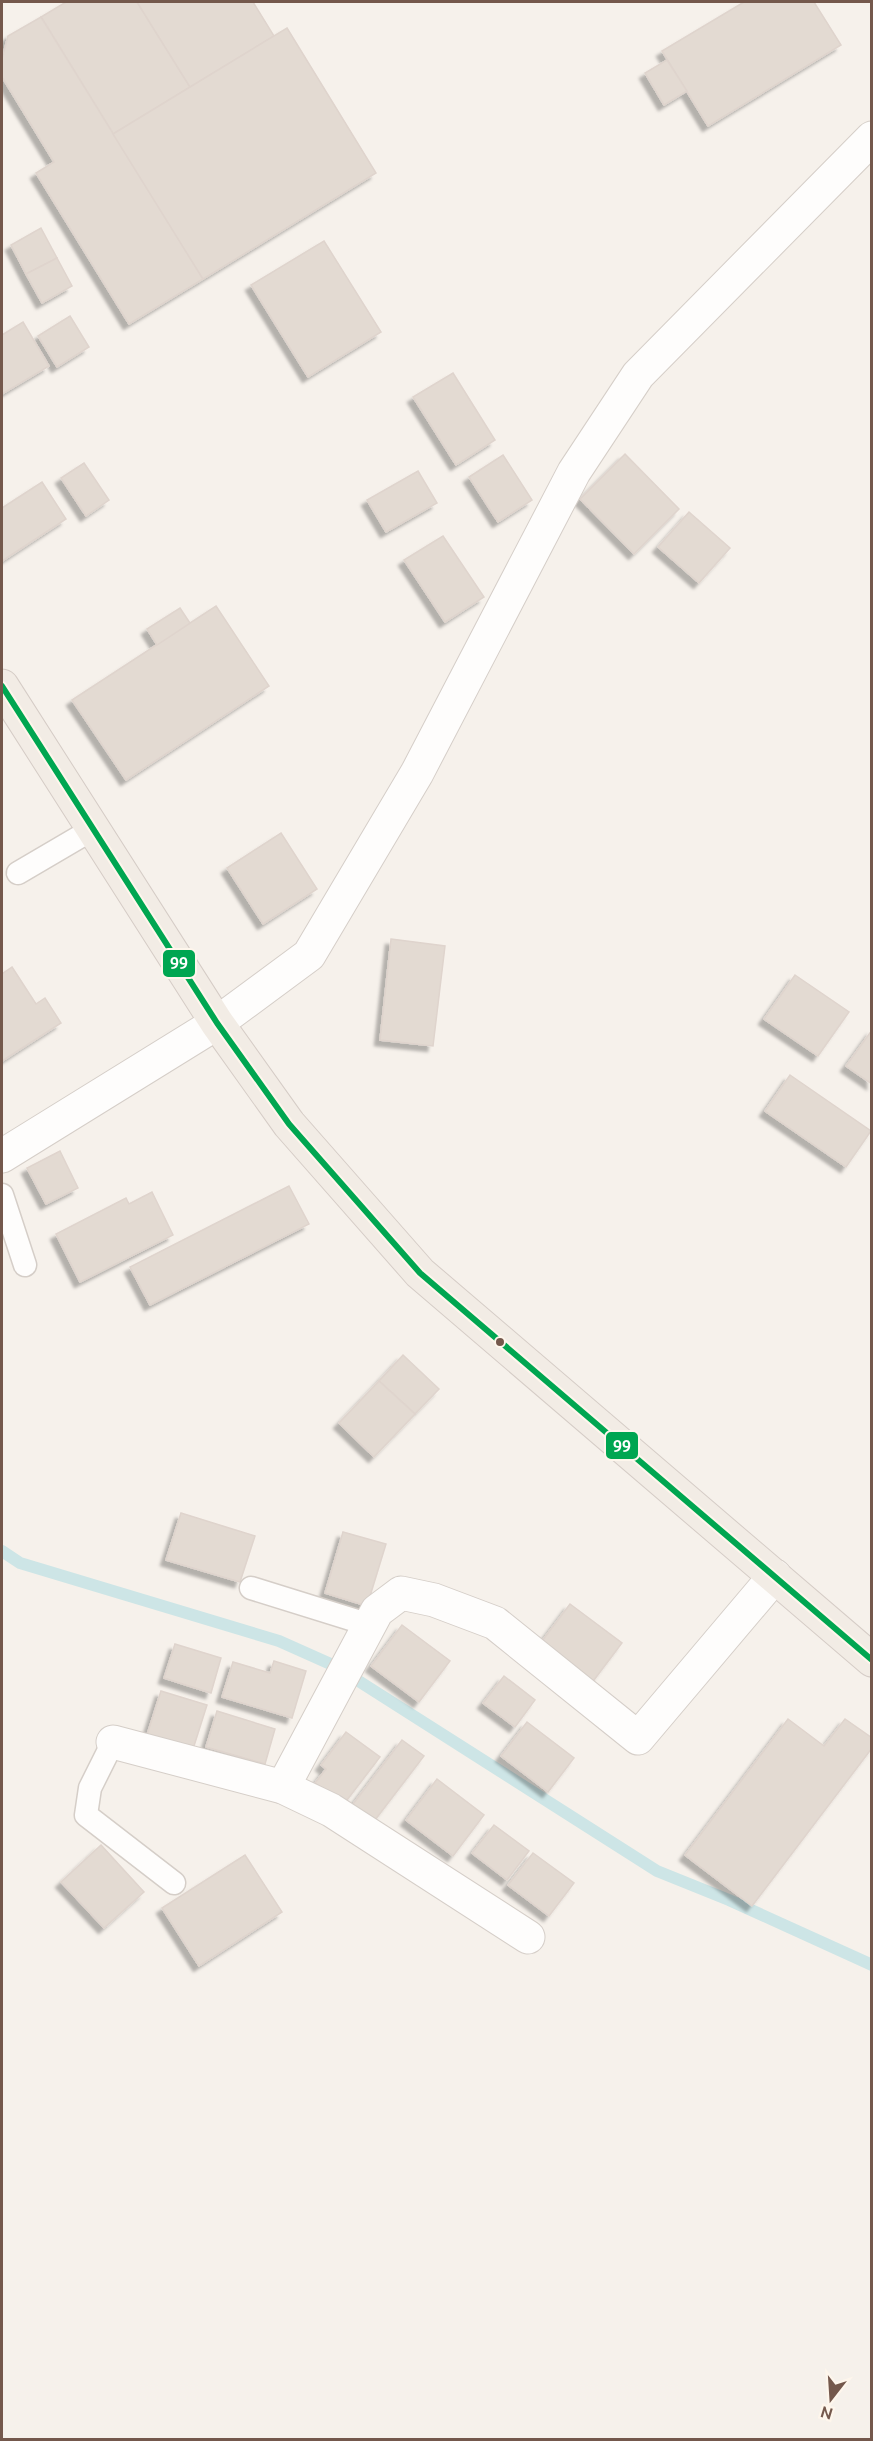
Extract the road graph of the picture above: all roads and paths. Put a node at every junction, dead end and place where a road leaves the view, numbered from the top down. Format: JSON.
{"nodes":[{"id":1,"x":872,"y":138,"type":"edge"},
{"id":2,"x":2,"y":686,"type":"edge"},
{"id":3,"x":93,"y":829,"type":"junction"},
{"id":4,"x":18,"y":873,"type":"dead end"},
{"id":5,"x":217,"y":1023,"type":"junction"},
{"id":6,"x":2,"y":1156,"type":"edge"},
{"id":7,"x":2,"y":1195,"type":"edge"},
{"id":8,"x":25,"y":1265,"type":"dead end"},
{"id":9,"x":775,"y":1576,"type":"junction"},
{"id":10,"x":251,"y":1588,"type":"dead end"},
{"id":11,"x":370,"y":1625,"type":"junction"},
{"id":12,"x":872,"y":1660,"type":"edge"},
{"id":13,"x":113,"y":1742,"type":"joint"},
{"id":14,"x":283,"y":1787,"type":"junction"},
{"id":15,"x":174,"y":1882,"type":"dead end"},
{"id":16,"x":528,"y":1937,"type":"dead end"}],
"edges":[{"from":1,"to":5,"type":"street"},
{"from":2,"to":3,"type":"main road"},
{"from":3,"to":4,"type":"lane"},
{"from":3,"to":5,"type":"main road"},
{"from":5,"to":6,"type":"street"},
{"from":5,"to":9,"type":"main road"},
{"from":7,"to":8,"type":"lane"},
{"from":9,"to":11,"type":"street"},
{"from":9,"to":12,"type":"main road"},
{"from":10,"to":11,"type":"lane"},
{"from":11,"to":14,"type":"street"},
{"from":13,"to":14,"type":"street"},
{"from":13,"to":15,"type":"lane"},
{"from":14,"to":16,"type":"street"}]}
